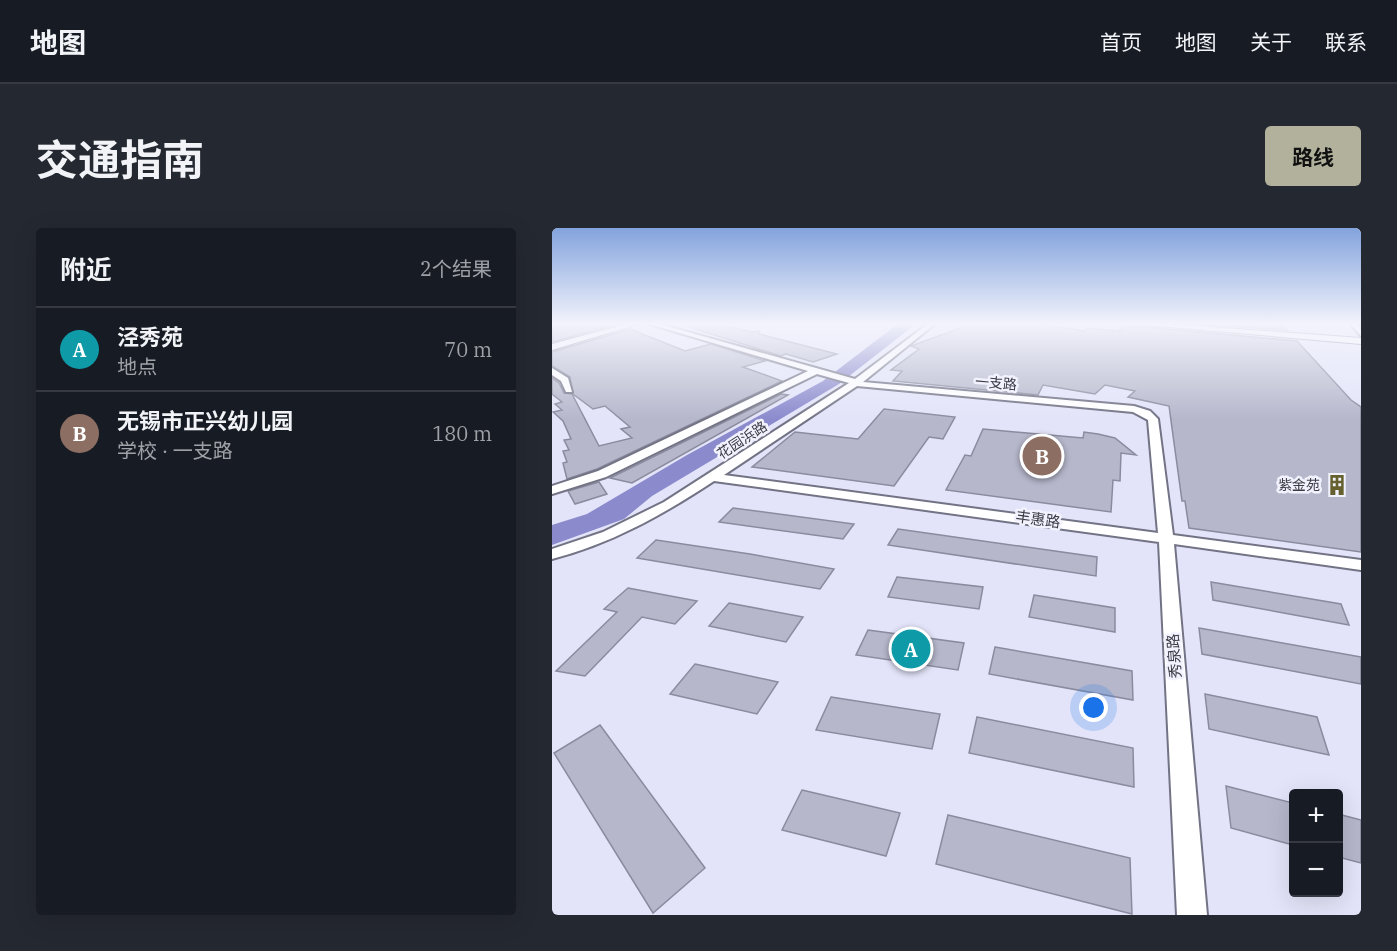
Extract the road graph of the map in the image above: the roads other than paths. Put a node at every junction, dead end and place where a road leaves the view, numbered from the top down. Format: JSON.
{"nodes":[{"id":1,"x":760,"y":355,"type":"edge"},
{"id":2,"x":888,"y":355,"type":"edge"},
{"id":3,"x":552,"y":372,"type":"edge"},
{"id":4,"x":819,"y":372,"type":"junction"},
{"id":5,"x":851,"y":382,"type":"junction"},
{"id":6,"x":569,"y":390,"type":"dead end"},
{"id":7,"x":1134,"y":409,"type":"joint"},
{"id":8,"x":714,"y":477,"type":"junction"},
{"id":9,"x":552,"y":490,"type":"edge"},
{"id":10,"x":1166,"y":537,"type":"junction"},
{"id":11,"x":552,"y":554,"type":"edge"},
{"id":12,"x":1361,"y":565,"type":"edge"},
{"id":13,"x":1192,"y":915,"type":"edge"}],
"edges":[{"from":1,"to":4,"type":"street","name":"一支路"},
{"from":2,"to":5,"type":"street","name":"花园浜路"},
{"from":3,"to":6,"type":"street"},
{"from":4,"to":5,"type":"street","name":"一支路"},
{"from":4,"to":9,"type":"street"},
{"from":5,"to":7,"type":"street","name":"一支路"},
{"from":5,"to":8,"type":"street","name":"花园浜路"},
{"from":7,"to":10,"type":"street","name":"秀泉路"},
{"from":8,"to":10,"type":"street","name":"丰惠路"},
{"from":8,"to":11,"type":"street","name":"花园浜路"},
{"from":10,"to":12,"type":"street","name":"丰惠路"},
{"from":10,"to":13,"type":"street","name":"秀泉路"}]}
